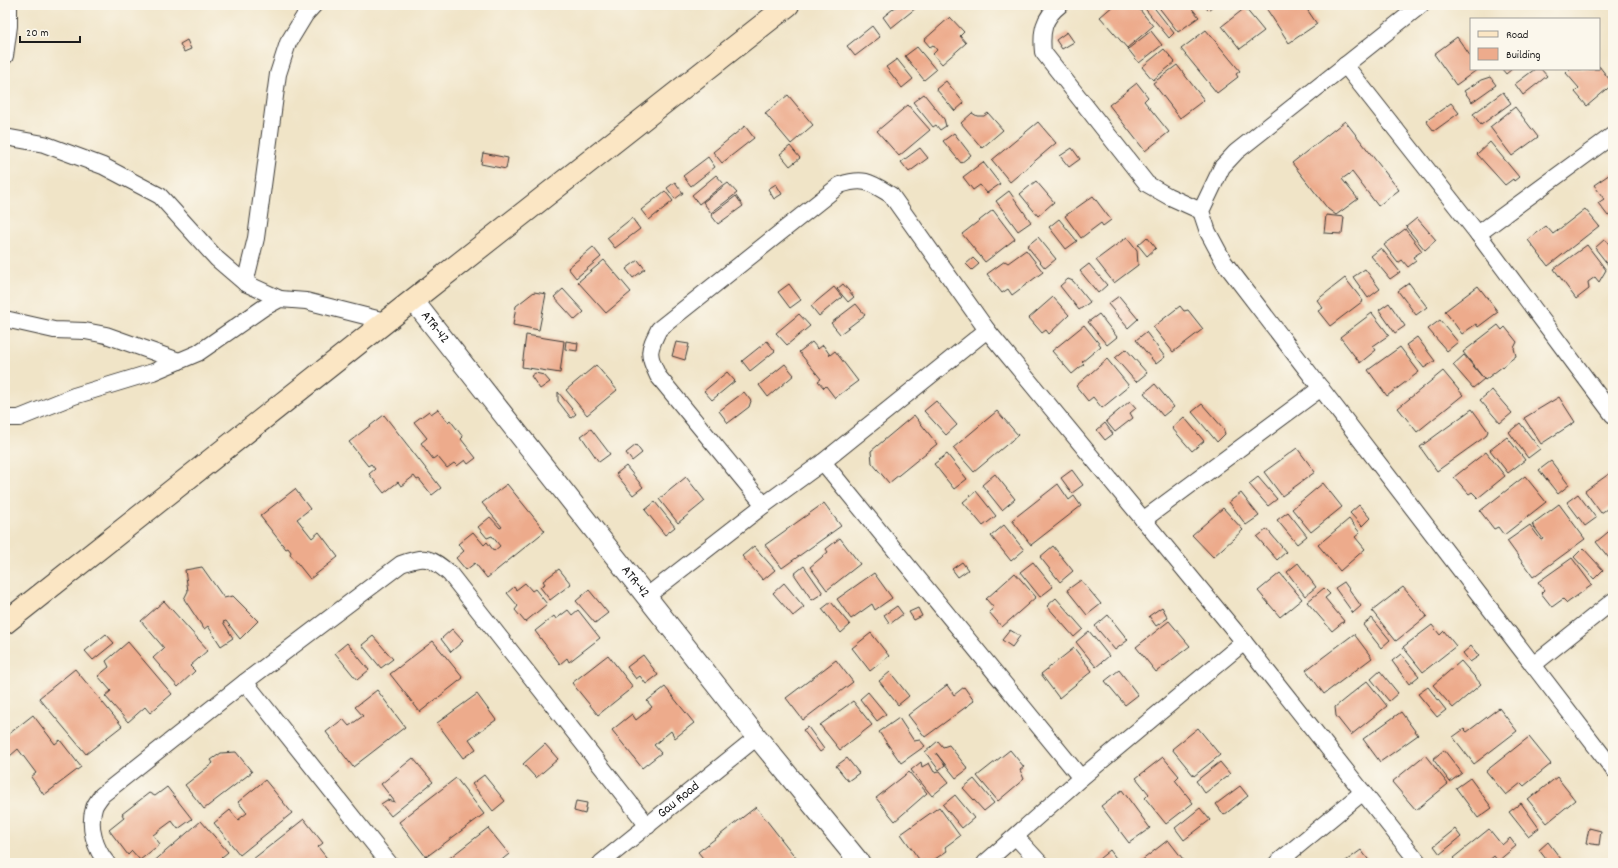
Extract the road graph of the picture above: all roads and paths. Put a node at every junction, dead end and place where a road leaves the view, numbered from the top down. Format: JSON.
{"nodes":[{"id":1,"x":8,"y":5,"type":"edge"},
{"id":2,"x":314,"y":5,"type":"edge"},
{"id":3,"x":788,"y":5,"type":"edge"},
{"id":4,"x":1060,"y":5,"type":"edge"},
{"id":5,"x":1421,"y":5,"type":"edge"},
{"id":6,"x":5,"y":56,"type":"edge"},
{"id":7,"x":1345,"y":66,"type":"junction"},
{"id":8,"x":1613,"y":135,"type":"edge"},
{"id":9,"x":5,"y":138,"type":"edge"},
{"id":10,"x":1202,"y":210,"type":"junction"},
{"id":11,"x":1478,"y":234,"type":"junction"},
{"id":12,"x":245,"y":283,"type":"junction"},
{"id":13,"x":280,"y":300,"type":"junction"},
{"id":14,"x":413,"y":300,"type":"junction"},
{"id":15,"x":5,"y":319,"type":"edge"},
{"id":16,"x":385,"y":321,"type":"junction"},
{"id":17,"x":987,"y":330,"type":"junction"},
{"id":18,"x":179,"y":361,"type":"junction"},
{"id":19,"x":1321,"y":388,"type":"junction"},
{"id":20,"x":1613,"y":415,"type":"edge"},
{"id":21,"x":5,"y":418,"type":"edge"},
{"id":22,"x":823,"y":462,"type":"junction"},
{"id":23,"x":764,"y":504,"type":"junction"},
{"id":24,"x":1144,"y":520,"type":"junction"},
{"id":25,"x":647,"y":596,"type":"junction"},
{"id":26,"x":1613,"y":601,"type":"edge"},
{"id":27,"x":5,"y":623,"type":"edge"},
{"id":28,"x":1244,"y":642,"type":"junction"},
{"id":29,"x":1533,"y":665,"type":"junction"},
{"id":30,"x":245,"y":682,"type":"junction"},
{"id":31,"x":757,"y":737,"type":"junction"},
{"id":32,"x":1613,"y":770,"type":"edge"},
{"id":33,"x":1081,"y":778,"type":"junction"},
{"id":34,"x":1362,"y":792,"type":"junction"},
{"id":35,"x":648,"y":826,"type":"junction"},
{"id":36,"x":1016,"y":837,"type":"junction"},
{"id":37,"x":107,"y":863,"type":"edge"},
{"id":38,"x":389,"y":863,"type":"edge"},
{"id":39,"x":601,"y":863,"type":"edge"},
{"id":40,"x":860,"y":863,"type":"edge"},
{"id":41,"x":985,"y":863,"type":"edge"},
{"id":42,"x":1040,"y":863,"type":"edge"},
{"id":43,"x":1277,"y":863,"type":"edge"},
{"id":44,"x":1419,"y":863,"type":"edge"}],
"edges":[{"from":1,"to":6,"type":"street"},
{"from":2,"to":12,"type":"street"},
{"from":3,"to":14,"type":"main road"},
{"from":4,"to":10,"type":"street"},
{"from":5,"to":7,"type":"street"},
{"from":7,"to":10,"type":"street"},
{"from":7,"to":11,"type":"street"},
{"from":8,"to":11,"type":"street"},
{"from":9,"to":12,"type":"street"},
{"from":10,"to":19,"type":"street"},
{"from":11,"to":20,"type":"street"},
{"from":12,"to":13,"type":"street"},
{"from":13,"to":16,"type":"street"},
{"from":13,"to":18,"type":"street"},
{"from":14,"to":16,"type":"main road"},
{"from":14,"to":25,"type":"street","name":"ATR-42"},
{"from":15,"to":18,"type":"street"},
{"from":16,"to":27,"type":"main road"},
{"from":17,"to":22,"type":"street"},
{"from":17,"to":23,"type":"street"},
{"from":17,"to":24,"type":"street"},
{"from":18,"to":21,"type":"street"},
{"from":19,"to":24,"type":"street"},
{"from":19,"to":29,"type":"street"},
{"from":22,"to":23,"type":"street"},
{"from":22,"to":33,"type":"street"},
{"from":23,"to":25,"type":"street"},
{"from":24,"to":28,"type":"street"},
{"from":25,"to":31,"type":"street","name":"ATR-42"},
{"from":26,"to":29,"type":"street"},
{"from":28,"to":33,"type":"street"},
{"from":28,"to":34,"type":"street"},
{"from":29,"to":32,"type":"street"},
{"from":30,"to":35,"type":"street"},
{"from":30,"to":37,"type":"street"},
{"from":30,"to":38,"type":"street"},
{"from":31,"to":35,"type":"street","name":"Gau Road"},
{"from":31,"to":40,"type":"street","name":"ATR-42"},
{"from":33,"to":36,"type":"street"},
{"from":34,"to":43,"type":"street"},
{"from":34,"to":44,"type":"street"},
{"from":35,"to":39,"type":"street","name":"Gau Road"},
{"from":36,"to":41,"type":"street"},
{"from":36,"to":42,"type":"street"}]}
